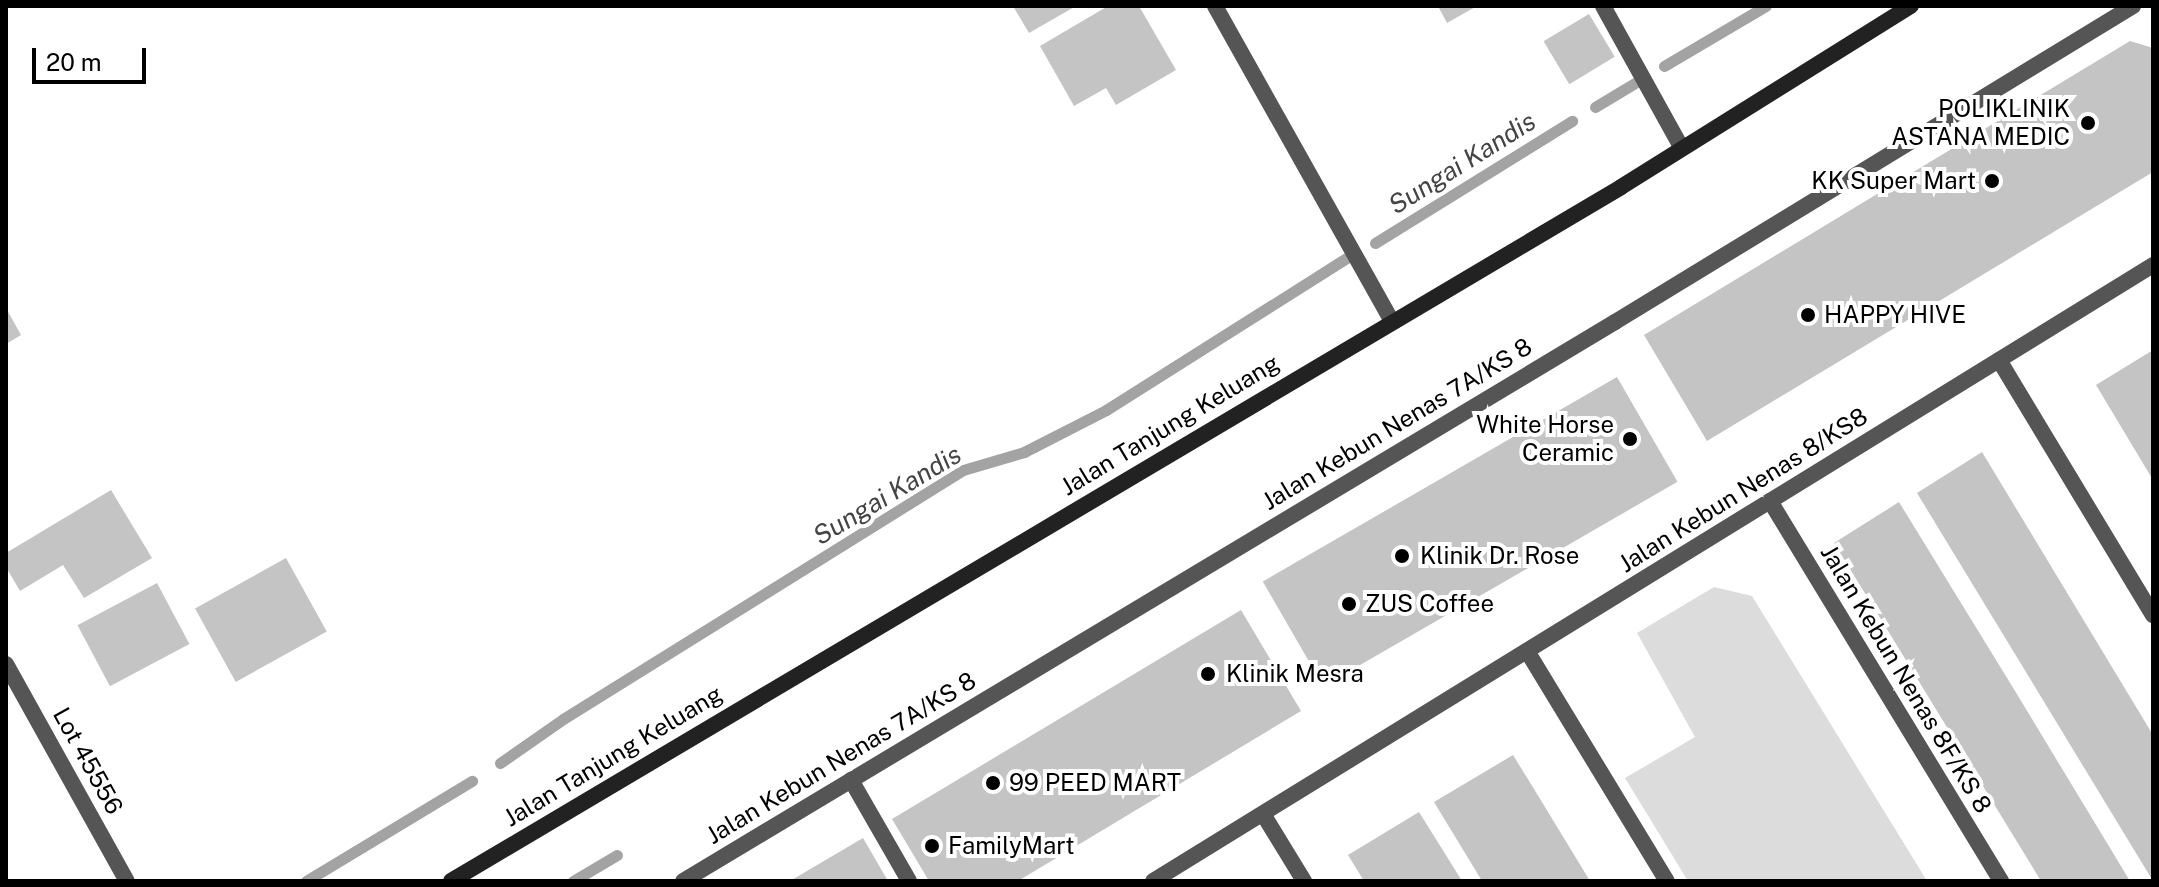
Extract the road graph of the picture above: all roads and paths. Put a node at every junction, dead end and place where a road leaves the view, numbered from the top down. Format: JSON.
{"nodes":[{"id":1,"x":1215,"y":6,"type":"edge"},
{"id":2,"x":1603,"y":6,"type":"edge"},
{"id":3,"x":1911,"y":6,"type":"edge"},
{"id":4,"x":2133,"y":6,"type":"edge"},
{"id":5,"x":1681,"y":147,"type":"junction"},
{"id":6,"x":2153,"y":265,"type":"edge"},
{"id":7,"x":1392,"y":321,"type":"junction"},
{"id":8,"x":1999,"y":360,"type":"junction"},
{"id":9,"x":1770,"y":501,"type":"junction"},
{"id":10,"x":2153,"y":615,"type":"edge"},
{"id":11,"x":1527,"y":651,"type":"junction"},
{"id":12,"x":6,"y":664,"type":"edge"},
{"id":13,"x":851,"y":780,"type":"junction"},
{"id":14,"x":1263,"y":814,"type":"junction"},
{"id":15,"x":127,"y":881,"type":"edge"},
{"id":16,"x":451,"y":881,"type":"edge"},
{"id":17,"x":683,"y":881,"type":"edge"},
{"id":18,"x":909,"y":881,"type":"edge"},
{"id":19,"x":1153,"y":881,"type":"edge"},
{"id":20,"x":1304,"y":881,"type":"edge"},
{"id":21,"x":1667,"y":881,"type":"edge"},
{"id":22,"x":2001,"y":881,"type":"edge"}],
"edges":[{"from":1,"to":7,"type":"street"},
{"from":2,"to":5,"type":"street"},
{"from":3,"to":5,"type":"main road","name":"Jalan Tanjung Keluang"},
{"from":4,"to":13,"type":"street","name":"Jalan Kebun Nenas 7A/KS 8"},
{"from":5,"to":7,"type":"main road","name":"Jalan Tanjung Keluang"},
{"from":6,"to":8,"type":"street","name":"Jalan Kebun Nenas 8/KS8"},
{"from":7,"to":16,"type":"main road","name":"Jalan Tanjung Keluang"},
{"from":8,"to":9,"type":"street","name":"Jalan Kebun Nenas 8/KS8"},
{"from":8,"to":10,"type":"street"},
{"from":9,"to":11,"type":"street","name":"Jalan Kebun Nenas 8/KS8"},
{"from":9,"to":22,"type":"street","name":"Jalan Kebun Nenas 8F/KS 8"},
{"from":11,"to":14,"type":"street","name":"Jalan Kebun Nenas 8/KS8"},
{"from":11,"to":21,"type":"street"},
{"from":12,"to":15,"type":"street","name":"Lot 45556"},
{"from":13,"to":17,"type":"street","name":"Jalan Kebun Nenas 7A/KS 8"},
{"from":13,"to":18,"type":"street"},
{"from":14,"to":19,"type":"street","name":"Jalan Kebun Nenas 8/KS8"},
{"from":14,"to":20,"type":"street"}]}
